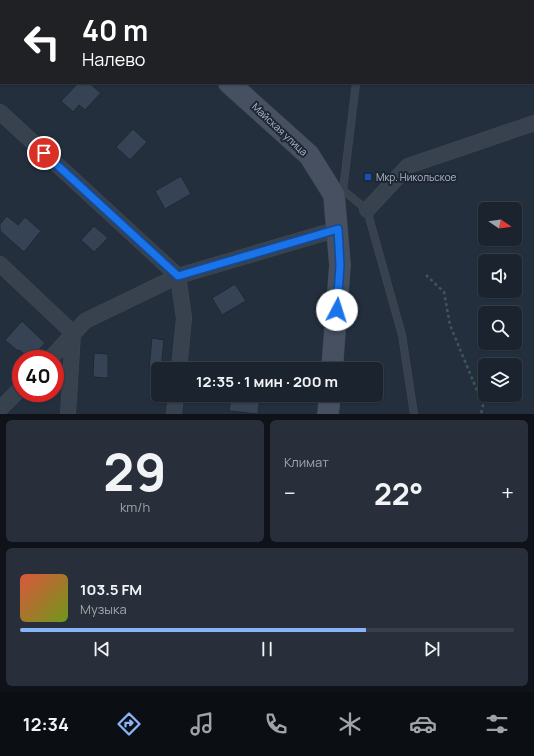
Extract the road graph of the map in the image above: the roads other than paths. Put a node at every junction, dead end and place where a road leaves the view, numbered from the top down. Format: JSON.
{"nodes":[{"id":1,"x":230,"y":84,"type":"edge"},
{"id":2,"x":356,"y":84,"type":"edge"},
{"id":3,"x":0,"y":112,"type":"edge"},
{"id":4,"x":534,"y":123,"type":"edge"},
{"id":5,"x":338,"y":192,"type":"junction"},
{"id":6,"x":367,"y":210,"type":"junction"},
{"id":7,"x":338,"y":229,"type":"junction"},
{"id":8,"x":0,"y":264,"type":"edge"},
{"id":9,"x":178,"y":276,"type":"junction"},
{"id":10,"x":73,"y":333,"type":"junction"},
{"id":11,"x":58,"y":350,"type":"edge"},
{"id":12,"x":180,"y":362,"type":"edge"},
{"id":13,"x":333,"y":362,"type":"edge"},
{"id":14,"x":12,"y":397,"type":"edge"},
{"id":15,"x":175,"y":402,"type":"edge"},
{"id":16,"x":329,"y":402,"type":"edge"},
{"id":17,"x":0,"y":409,"type":"edge"},
{"id":18,"x":68,"y":414,"type":"edge"},
{"id":19,"x":174,"y":414,"type":"edge"},
{"id":20,"x":328,"y":414,"type":"edge"},
{"id":21,"x":414,"y":414,"type":"edge"}],
"edges":[{"from":1,"to":5,"type":"street","name":"Майская улица"},
{"from":2,"to":5,"type":"lane"},
{"from":3,"to":9,"type":"street"},
{"from":4,"to":6,"type":"street"},
{"from":5,"to":6,"type":"lane"},
{"from":5,"to":7,"type":"street","name":"Майская улица"},
{"from":6,"to":21,"type":"lane"},
{"from":7,"to":9,"type":"street"},
{"from":7,"to":13,"type":"street","name":"Майская улица"},
{"from":8,"to":10,"type":"street"},
{"from":9,"to":10,"type":"street"},
{"from":9,"to":12,"type":"street"},
{"from":10,"to":11,"type":"street"},
{"from":10,"to":18,"type":"street"},
{"from":14,"to":17,"type":"street"},
{"from":15,"to":19,"type":"street"},
{"from":16,"to":20,"type":"street"}]}
